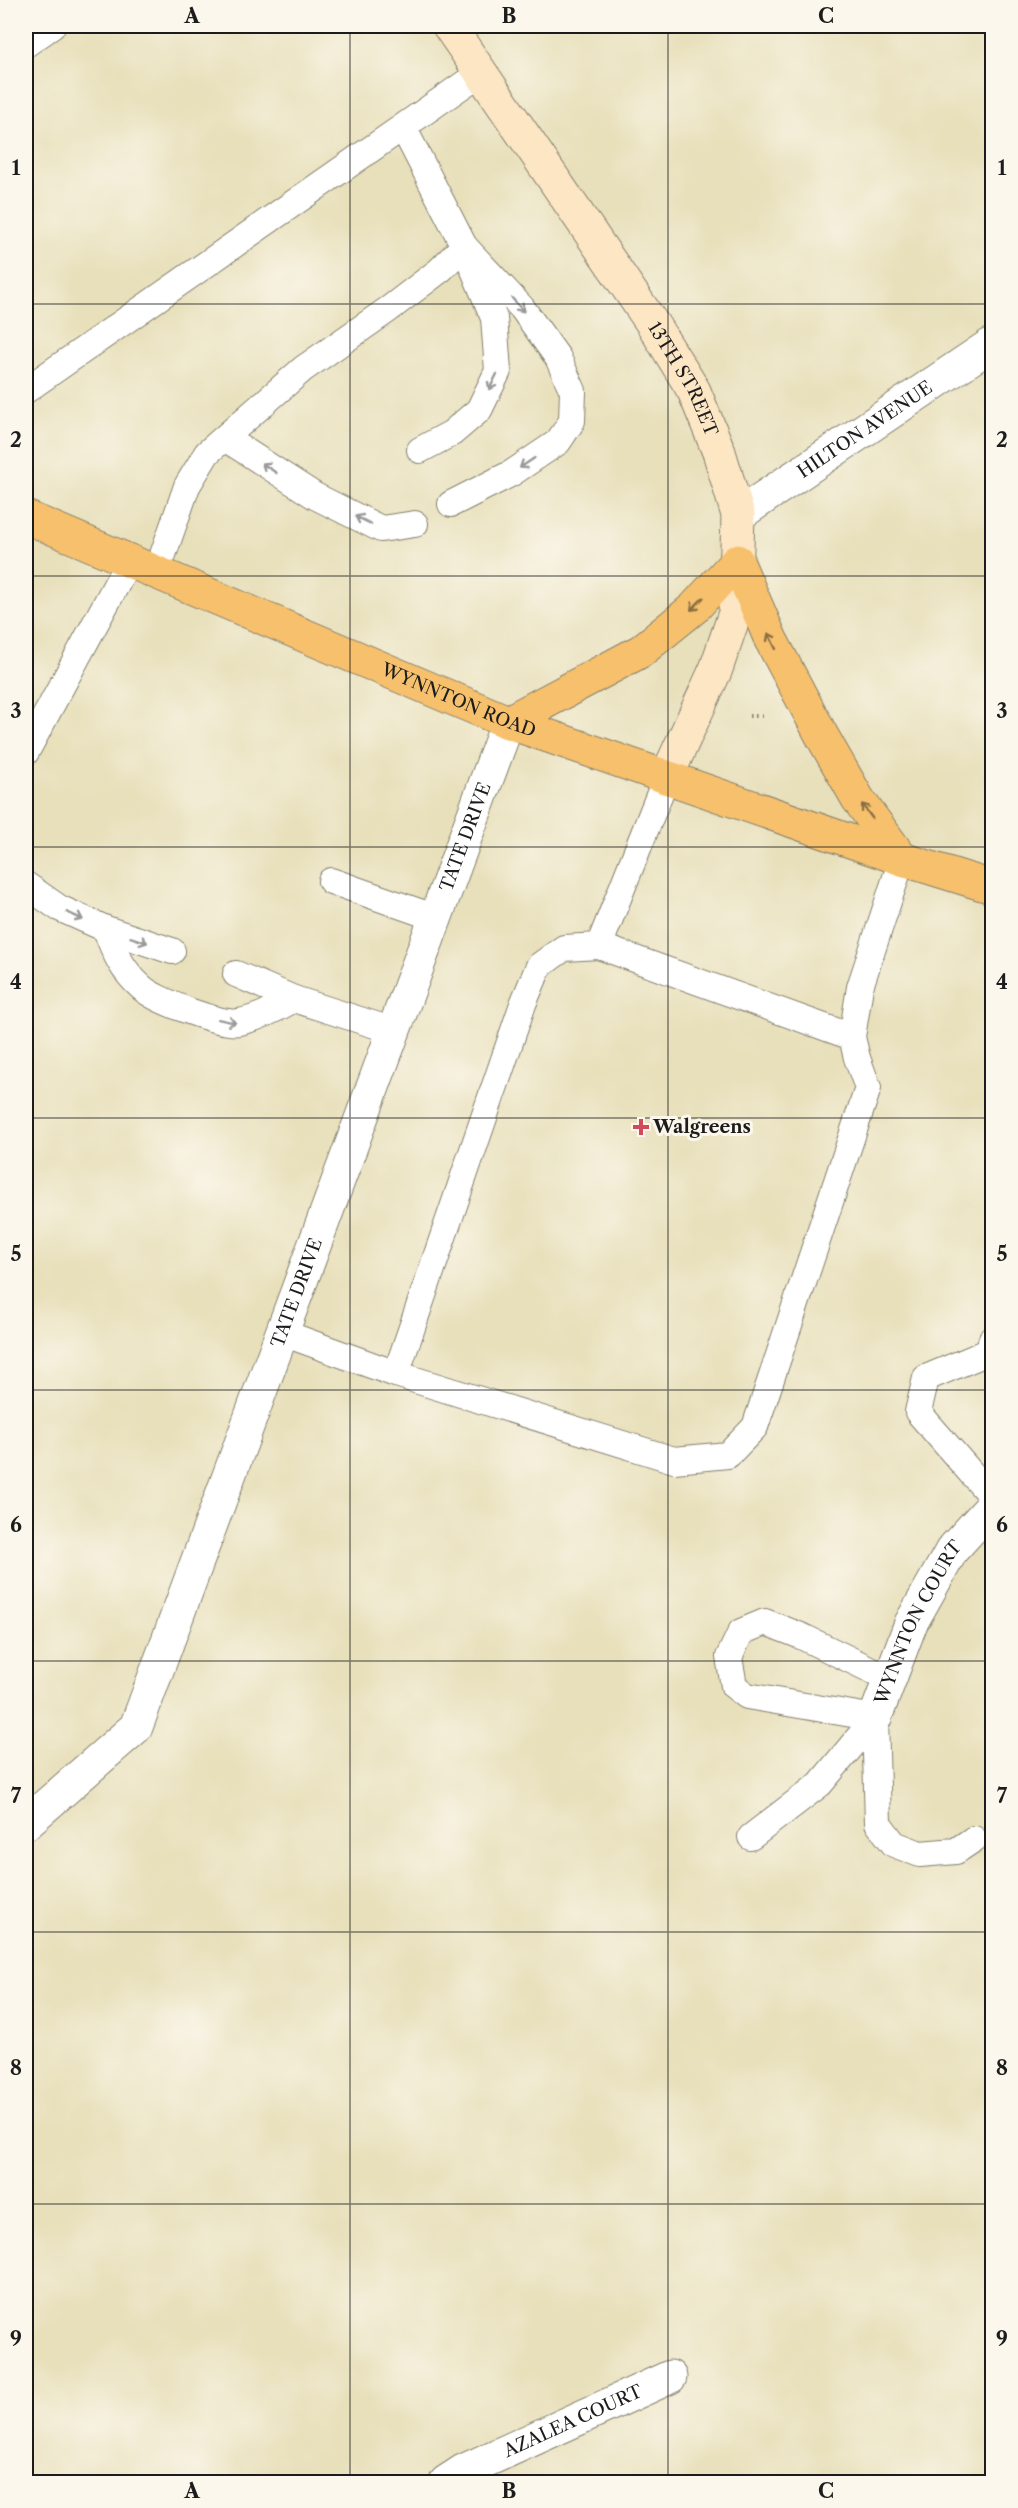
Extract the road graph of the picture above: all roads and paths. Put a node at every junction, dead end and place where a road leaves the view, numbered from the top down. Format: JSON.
{"nodes":[{"id":1,"x":52,"y":26,"type":"edge"},
{"id":2,"x":449,"y":26,"type":"edge"},
{"id":3,"x":26,"y":44,"type":"edge"},
{"id":4,"x":480,"y":73,"type":"junction"},
{"id":5,"x":403,"y":127,"type":"junction"},
{"id":6,"x":464,"y":246,"type":"junction"},
{"id":7,"x":993,"y":344,"type":"edge"},
{"id":8,"x":26,"y":390,"type":"edge"},
{"id":9,"x":225,"y":438,"type":"junction"},
{"id":10,"x":420,"y":450,"type":"dead end"},
{"id":11,"x":451,"y":504,"type":"dead end"},
{"id":12,"x":738,"y":515,"type":"junction"},
{"id":13,"x":26,"y":517,"type":"edge"},
{"id":14,"x":415,"y":524,"type":"dead end"},
{"id":15,"x":737,"y":561,"type":"junction"},
{"id":16,"x":143,"y":566,"type":"junction"},
{"id":17,"x":508,"y":722,"type":"junction"},
{"id":18,"x":26,"y":752,"type":"edge"},
{"id":19,"x":666,"y":778,"type":"junction"},
{"id":20,"x":902,"y":859,"type":"junction"},
{"id":21,"x":331,"y":881,"type":"dead end"},
{"id":22,"x":26,"y":885,"type":"edge"},
{"id":23,"x":993,"y":887,"type":"edge"},
{"id":24,"x":436,"y":918,"type":"junction"},
{"id":25,"x":106,"y":929,"type":"junction"},
{"id":26,"x":599,"y":946,"type":"junction"},
{"id":27,"x":172,"y":951,"type":"dead end"},
{"id":28,"x":236,"y":974,"type":"dead end"},
{"id":29,"x":294,"y":999,"type":"junction"},
{"id":30,"x":394,"y":1031,"type":"junction"},
{"id":31,"x":852,"y":1037,"type":"junction"},
{"id":32,"x":283,"y":1333,"type":"junction"},
{"id":33,"x":993,"y":1339,"type":"edge"},
{"id":34,"x":396,"y":1374,"type":"junction"},
{"id":35,"x":993,"y":1497,"type":"edge"},
{"id":36,"x":993,"y":1506,"type":"edge"},
{"id":37,"x":890,"y":1679,"type":"junction"},
{"id":38,"x":875,"y":1718,"type":"junction"},
{"id":39,"x":26,"y":1823,"type":"edge"},
{"id":40,"x":751,"y":1837,"type":"dead end"},
{"id":41,"x":974,"y":1839,"type":"dead end"},
{"id":42,"x":669,"y":2377,"type":"dead end"},
{"id":43,"x":446,"y":2482,"type":"edge"}],
"edges":[{"from":1,"to":3,"type":"lane"},
{"from":2,"to":4,"type":"main road","name":"13TH STREET"},
{"from":4,"to":5,"type":"lane"},
{"from":4,"to":12,"type":"main road","name":"13TH STREET"},
{"from":5,"to":6,"type":"lane"},
{"from":5,"to":8,"type":"lane"},
{"from":6,"to":9,"type":"lane"},
{"from":6,"to":10,"type":"lane","one_way":true},
{"from":6,"to":11,"type":"lane","one_way":true},
{"from":7,"to":12,"type":"street","name":"HILTON AVENUE"},
{"from":14,"to":9,"type":"lane","one_way":true},
{"from":9,"to":16,"type":"lane"},
{"from":12,"to":15,"type":"main road","name":"13TH STREET"},
{"from":13,"to":16,"type":"main road","name":"WYNNTON ROAD"},
{"from":15,"to":17,"type":"main road","one_way":true},
{"from":15,"to":19,"type":"main road","name":"13TH STREET"},
{"from":20,"to":15,"type":"main road","one_way":true},
{"from":16,"to":17,"type":"main road","name":"WYNNTON ROAD"},
{"from":16,"to":18,"type":"lane"},
{"from":17,"to":19,"type":"main road","name":"WYNNTON ROAD"},
{"from":17,"to":24,"type":"street","name":"TATE DRIVE"},
{"from":19,"to":20,"type":"main road","name":"WYNNTON ROAD"},
{"from":19,"to":26,"type":"lane"},
{"from":20,"to":23,"type":"main road","name":"WYNNTON ROAD"},
{"from":20,"to":31,"type":"lane"},
{"from":21,"to":24,"type":"lane"},
{"from":22,"to":25,"type":"lane","one_way":true},
{"from":24,"to":30,"type":"street","name":"TATE DRIVE"},
{"from":25,"to":27,"type":"lane","one_way":true},
{"from":25,"to":29,"type":"lane","one_way":true},
{"from":26,"to":31,"type":"lane"},
{"from":26,"to":34,"type":"lane"},
{"from":28,"to":29,"type":"lane"},
{"from":29,"to":30,"type":"lane"},
{"from":30,"to":32,"type":"street","name":"TATE DRIVE"},
{"from":31,"to":34,"type":"lane"},
{"from":32,"to":34,"type":"lane"},
{"from":32,"to":39,"type":"street","name":"TATE DRIVE"},
{"from":33,"to":35,"type":"lane"},
{"from":36,"to":37,"type":"street","name":"WYNNTON COURT"},
{"from":37,"to":38,"type":"street","name":"WYNNTON COURT"},
{"from":37,"to":38,"type":"lane"},
{"from":38,"to":40,"type":"lane"},
{"from":38,"to":41,"type":"lane"},
{"from":42,"to":43,"type":"street","name":"AZALEA COURT"}]}
